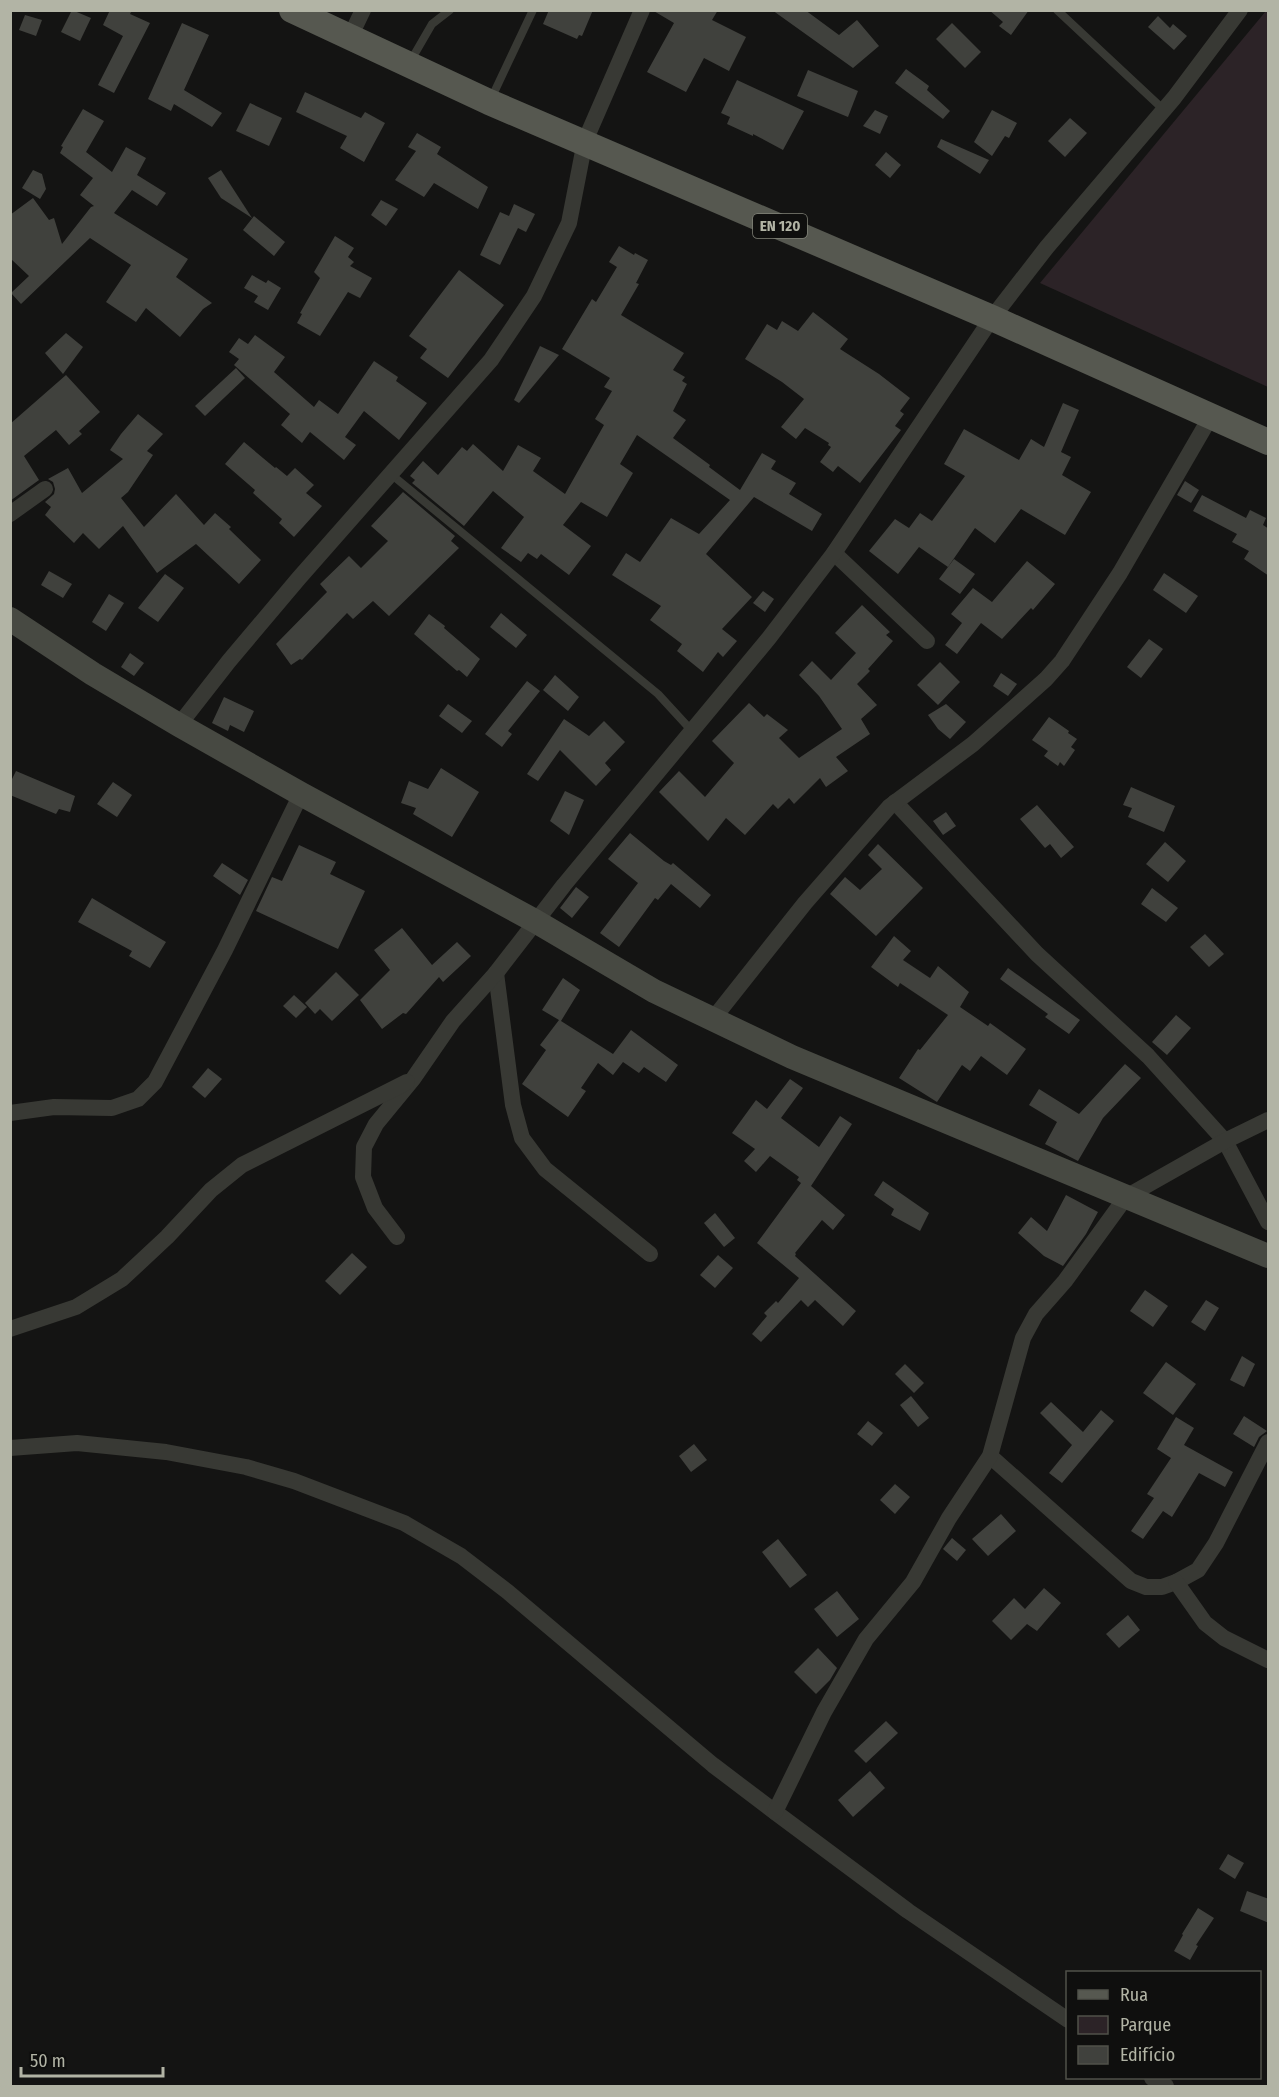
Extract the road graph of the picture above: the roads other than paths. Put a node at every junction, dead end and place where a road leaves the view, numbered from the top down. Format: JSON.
{"nodes":[{"id":1,"x":292,"y":10,"type":"edge"},
{"id":2,"x":363,"y":10,"type":"edge"},
{"id":3,"x":450,"y":10,"type":"edge"},
{"id":4,"x":533,"y":10,"type":"edge"},
{"id":5,"x":642,"y":10,"type":"edge"},
{"id":6,"x":1057,"y":10,"type":"edge"},
{"id":7,"x":1240,"y":10,"type":"edge"},
{"id":8,"x":350,"y":37,"type":"junction"},
{"id":9,"x":408,"y":64,"type":"junction"},
{"id":10,"x":489,"y":102,"type":"junction"},
{"id":11,"x":1164,"y":110,"type":"junction"},
{"id":12,"x":585,"y":141,"type":"junction"},
{"id":13,"x":992,"y":318,"type":"junction"},
{"id":14,"x":1211,"y":416,"type":"junction"},
{"id":15,"x":1269,"y":442,"type":"edge"},
{"id":16,"x":392,"y":475,"type":"junction"},
{"id":17,"x":45,"y":489,"type":"dead end"},
{"id":18,"x":10,"y":514,"type":"edge"},
{"id":19,"x":834,"y":553,"type":"junction"},
{"id":20,"x":10,"y":619,"type":"edge"},
{"id":21,"x":927,"y":641,"type":"dead end"},
{"id":22,"x":179,"y":725,"type":"junction"},
{"id":23,"x":692,"y":731,"type":"junction"},
{"id":24,"x":301,"y":794,"type":"junction"},
{"id":25,"x":895,"y":802,"type":"junction"},
{"id":26,"x":535,"y":921,"type":"junction"},
{"id":27,"x":496,"y":974,"type":"junction"},
{"id":28,"x":714,"y":1019,"type":"junction"},
{"id":29,"x":412,"y":1079,"type":"junction"},
{"id":30,"x":10,"y":1113,"type":"edge"},
{"id":31,"x":1269,"y":1120,"type":"edge"},
{"id":32,"x":1225,"y":1141,"type":"junction"},
{"id":33,"x":1126,"y":1197,"type":"junction"},
{"id":34,"x":1269,"y":1222,"type":"edge"},
{"id":35,"x":397,"y":1237,"type":"dead end"},
{"id":36,"x":650,"y":1254,"type":"dead end"},
{"id":37,"x":1269,"y":1256,"type":"edge"},
{"id":38,"x":10,"y":1329,"type":"edge"},
{"id":39,"x":1269,"y":1442,"type":"edge"},
{"id":40,"x":10,"y":1448,"type":"edge"},
{"id":41,"x":990,"y":1456,"type":"junction"},
{"id":42,"x":1176,"y":1582,"type":"junction"},
{"id":43,"x":1269,"y":1660,"type":"edge"},
{"id":44,"x":775,"y":1812,"type":"junction"},
{"id":45,"x":1066,"y":2019,"type":"edge"}],
"edges":[{"from":1,"to":8,"type":"main road","number":"EN 120"},
{"from":2,"to":8,"type":"street"},
{"from":3,"to":9,"type":"lane"},
{"from":4,"to":10,"type":"lane"},
{"from":5,"to":12,"type":"street"},
{"from":6,"to":11,"type":"lane"},
{"from":7,"to":11,"type":"street"},
{"from":8,"to":9,"type":"main road","number":"EN 120"},
{"from":9,"to":10,"type":"main road","number":"EN 120"},
{"from":10,"to":12,"type":"main road","number":"EN 120"},
{"from":11,"to":13,"type":"street"},
{"from":12,"to":13,"type":"main road","number":"EN 120"},
{"from":12,"to":16,"type":"street"},
{"from":13,"to":14,"type":"main road","number":"EN 120"},
{"from":13,"to":19,"type":"street"},
{"from":14,"to":15,"type":"main road","number":"EN 120"},
{"from":14,"to":25,"type":"street"},
{"from":16,"to":22,"type":"street"},
{"from":16,"to":23,"type":"lane"},
{"from":17,"to":18,"type":"street"},
{"from":19,"to":21,"type":"street"},
{"from":19,"to":23,"type":"street"},
{"from":20,"to":22,"type":"street"},
{"from":22,"to":24,"type":"street"},
{"from":23,"to":26,"type":"street"},
{"from":24,"to":26,"type":"street"},
{"from":24,"to":30,"type":"street"},
{"from":25,"to":28,"type":"street"},
{"from":25,"to":32,"type":"street"},
{"from":26,"to":27,"type":"street"},
{"from":26,"to":28,"type":"street"},
{"from":27,"to":29,"type":"street"},
{"from":27,"to":36,"type":"street"},
{"from":28,"to":33,"type":"street"},
{"from":29,"to":35,"type":"street"},
{"from":29,"to":38,"type":"street"},
{"from":31,"to":32,"type":"street"},
{"from":32,"to":33,"type":"street"},
{"from":32,"to":34,"type":"street"},
{"from":33,"to":37,"type":"street"},
{"from":33,"to":41,"type":"street"},
{"from":39,"to":42,"type":"street"},
{"from":40,"to":44,"type":"street"},
{"from":41,"to":42,"type":"street"},
{"from":41,"to":44,"type":"street"},
{"from":42,"to":43,"type":"street"},
{"from":44,"to":45,"type":"street"}]}
